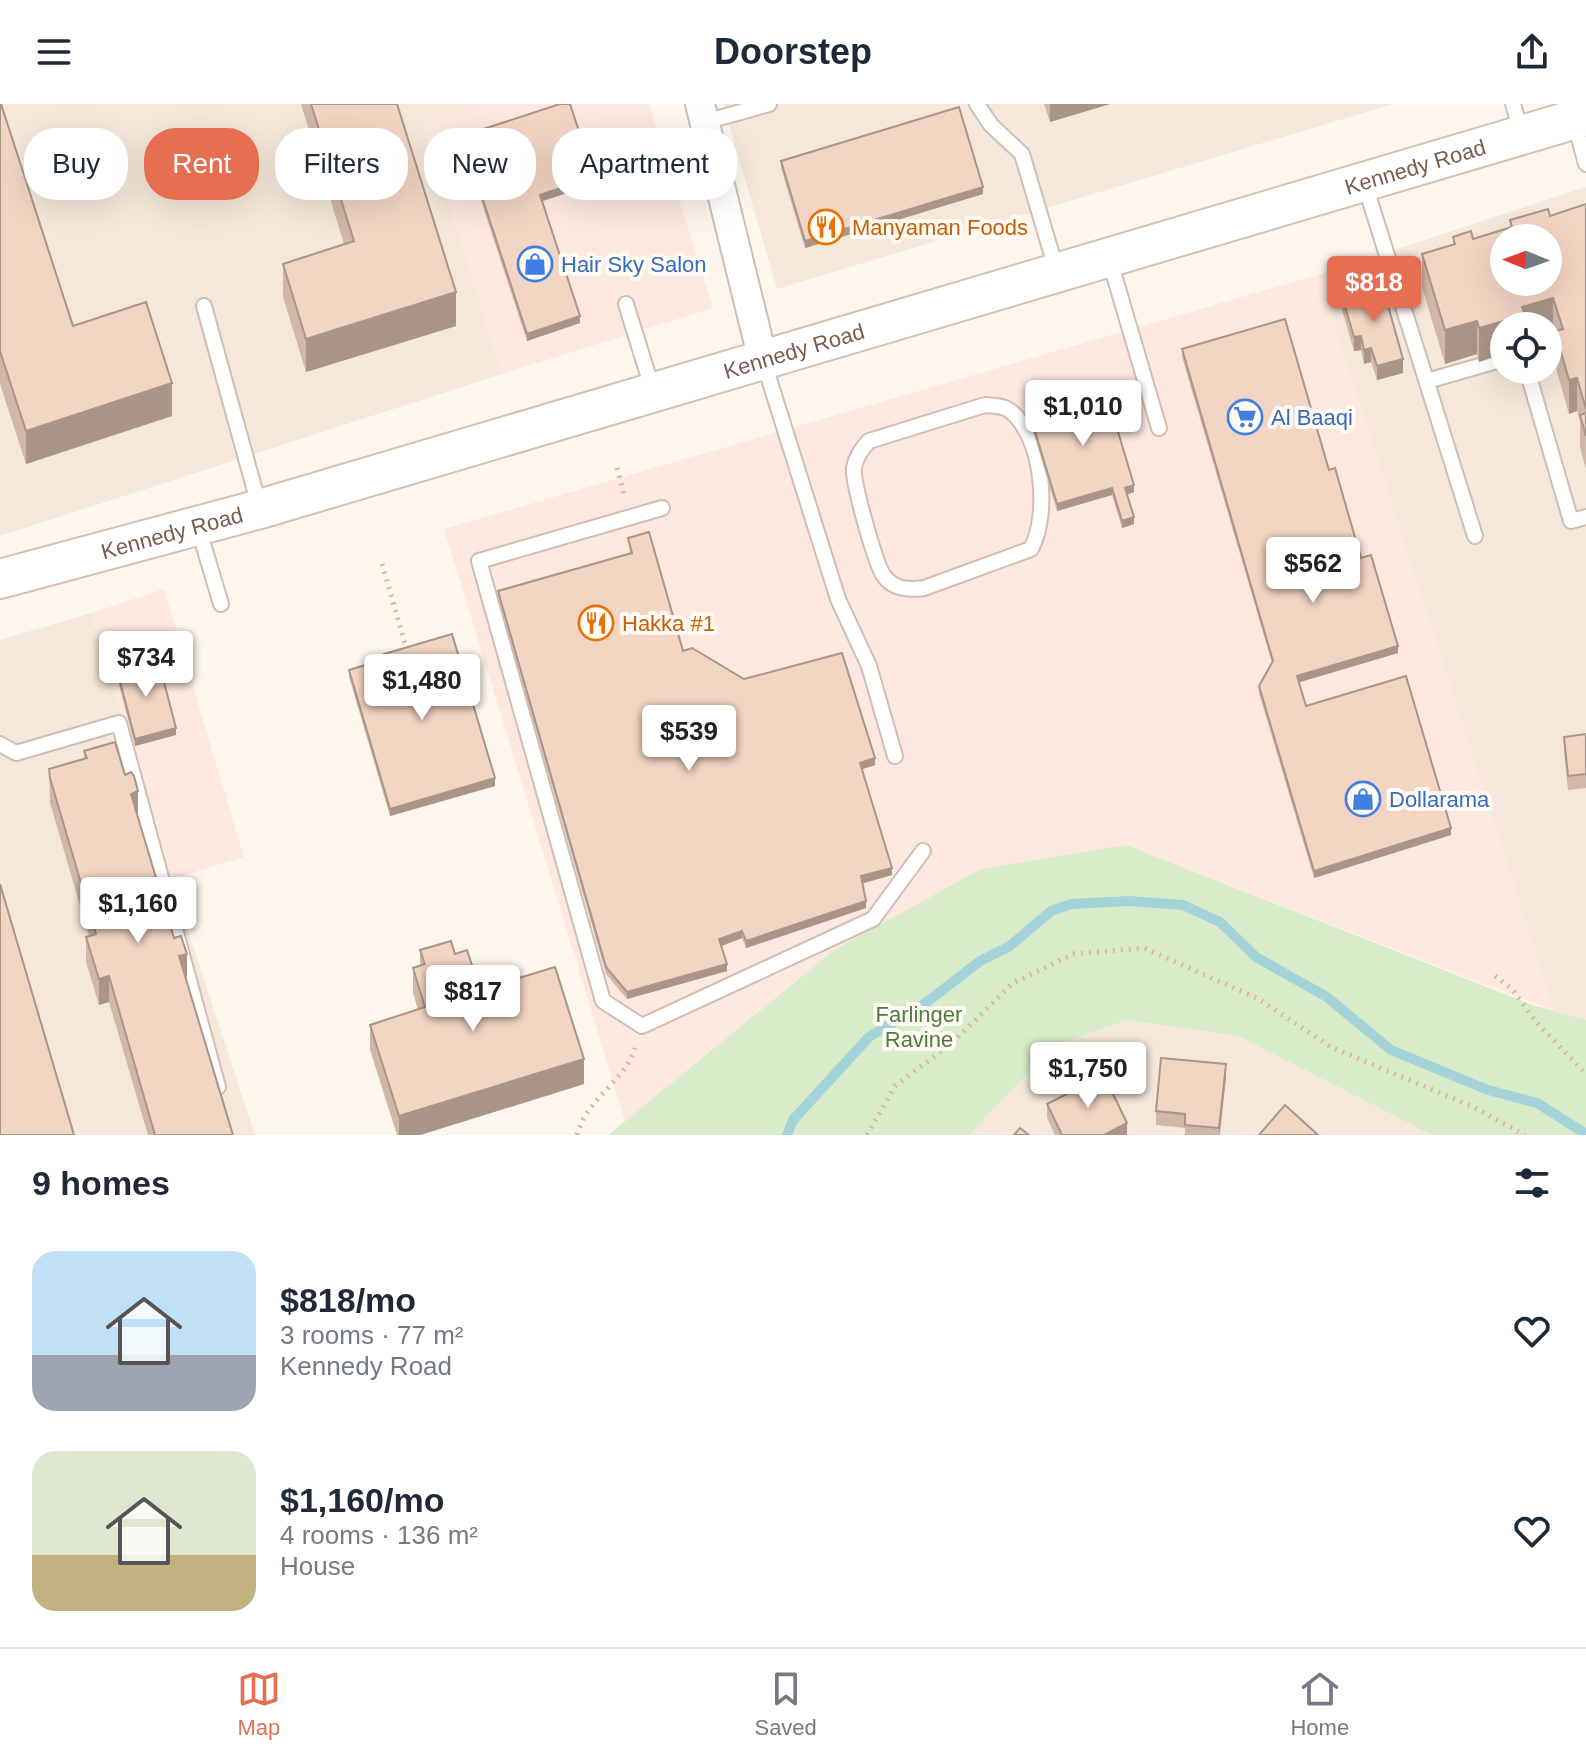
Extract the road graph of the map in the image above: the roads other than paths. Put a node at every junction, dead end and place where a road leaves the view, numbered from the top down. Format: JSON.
{"nodes":[{"id":1,"x":769,"y":104,"type":"edge"},
{"id":2,"x":977,"y":104,"type":"edge"},
{"id":3,"x":703,"y":113,"type":"edge"},
{"id":4,"x":1580,"y":118,"type":"edge"},
{"id":5,"x":1518,"y":120,"type":"edge"},
{"id":6,"x":1586,"y":164,"type":"edge"},
{"id":7,"x":1364,"y":182,"type":"junction"},
{"id":8,"x":1108,"y":258,"type":"junction"},
{"id":9,"x":1057,"y":273,"type":"junction"},
{"id":10,"x":626,"y":304,"type":"dead end"},
{"id":11,"x":204,"y":306,"type":"dead end"},
{"id":12,"x":763,"y":360,"type":"junction"},
{"id":13,"x":1490,"y":363,"type":"edge"},
{"id":14,"x":1427,"y":381,"type":"junction"},
{"id":15,"x":1531,"y":384,"type":"edge"},
{"id":16,"x":654,"y":391,"type":"junction"},
{"id":17,"x":1159,"y":428,"type":"dead end"},
{"id":18,"x":662,"y":508,"type":"dead end"},
{"id":19,"x":260,"y":509,"type":"junction"},
{"id":20,"x":1586,"y":517,"type":"edge"},
{"id":21,"x":197,"y":526,"type":"junction"},
{"id":22,"x":1475,"y":536,"type":"dead end"},
{"id":23,"x":1031,"y":549,"type":"joint"},
{"id":24,"x":0,"y":579,"type":"edge"},
{"id":25,"x":221,"y":604,"type":"dead end"},
{"id":26,"x":0,"y":744,"type":"edge"},
{"id":27,"x":895,"y":756,"type":"dead end"},
{"id":28,"x":923,"y":851,"type":"dead end"},
{"id":29,"x":223,"y":1104,"type":"edge"}],
"edges":[{"from":1,"to":3,"type":"lane"},
{"from":2,"to":9,"type":"lane"},
{"from":3,"to":12,"type":"street"},
{"from":4,"to":5,"type":"main road","name":"Kennedy Road"},
{"from":4,"to":6,"type":"lane"},
{"from":5,"to":7,"type":"main road","name":"Kennedy Road"},
{"from":7,"to":8,"type":"main road","name":"Kennedy Road"},
{"from":7,"to":14,"type":"lane"},
{"from":8,"to":9,"type":"main road","name":"Kennedy Road"},
{"from":8,"to":17,"type":"lane"},
{"from":9,"to":12,"type":"main road","name":"Kennedy Road"},
{"from":10,"to":16,"type":"lane"},
{"from":11,"to":19,"type":"lane"},
{"from":12,"to":16,"type":"main road","name":"Kennedy Road"},
{"from":12,"to":27,"type":"lane"},
{"from":13,"to":14,"type":"lane"},
{"from":14,"to":22,"type":"lane"},
{"from":15,"to":20,"type":"lane"},
{"from":16,"to":19,"type":"main road","name":"Kennedy Road"},
{"from":18,"to":28,"type":"lane"},
{"from":19,"to":21,"type":"main road","name":"Kennedy Road"},
{"from":21,"to":24,"type":"main road","name":"Kennedy Road"},
{"from":21,"to":25,"type":"lane"},
{"from":23,"to":23,"type":"lane"},
{"from":26,"to":29,"type":"lane"}]}
